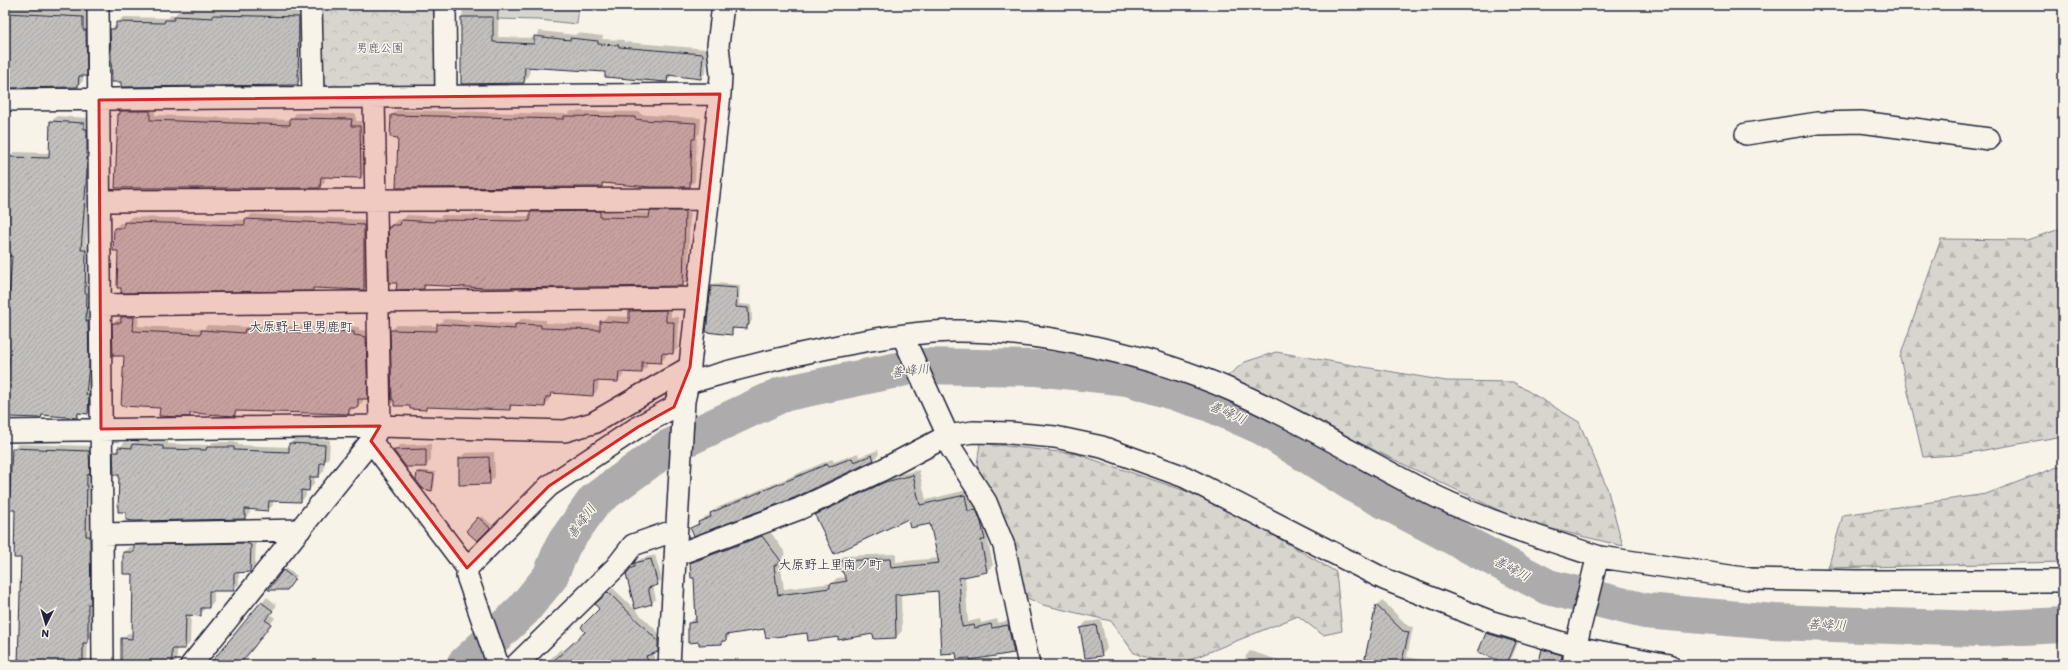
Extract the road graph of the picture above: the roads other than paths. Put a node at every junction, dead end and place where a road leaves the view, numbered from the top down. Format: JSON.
{"nodes":[{"id":1,"x":98,"y":5,"type":"edge"},
{"id":2,"x":312,"y":5,"type":"edge"},
{"id":3,"x":445,"y":5,"type":"edge"},
{"id":4,"x":723,"y":5,"type":"edge"},
{"id":5,"x":720,"y":94,"type":"junction"},
{"id":6,"x":446,"y":96,"type":"junction"},
{"id":7,"x":374,"y":97,"type":"junction"},
{"id":8,"x":313,"y":98,"type":"junction"},
{"id":9,"x":5,"y":100,"type":"edge"},
{"id":10,"x":99,"y":100,"type":"junction"},
{"id":11,"x":1746,"y":134,"type":"dead end"},
{"id":12,"x":1990,"y":139,"type":"dead end"},
{"id":13,"x":708,"y":199,"type":"junction"},
{"id":14,"x":376,"y":200,"type":"junction"},
{"id":15,"x":100,"y":201,"type":"junction"},
{"id":16,"x":697,"y":298,"type":"junction"},
{"id":17,"x":378,"y":302,"type":"junction"},
{"id":18,"x":100,"y":305,"type":"junction"},
{"id":19,"x":905,"y":341,"type":"dead end"},
{"id":20,"x":687,"y":384,"type":"junction"},
{"id":21,"x":101,"y":430,"type":"junction"},
{"id":22,"x":5,"y":431,"type":"edge"},
{"id":23,"x":945,"y":431,"type":"junction"},
{"id":24,"x":376,"y":434,"type":"junction"},
{"id":25,"x":676,"y":524,"type":"junction"},
{"id":26,"x":300,"y":530,"type":"junction"},
{"id":27,"x":102,"y":534,"type":"junction"},
{"id":28,"x":676,"y":555,"type":"junction"},
{"id":29,"x":1598,"y":562,"type":"junction"},
{"id":30,"x":467,"y":572,"type":"junction"},
{"id":31,"x":2063,"y":581,"type":"edge"},
{"id":32,"x":1575,"y":650,"type":"edge"},
{"id":33,"x":103,"y":665,"type":"edge"},
{"id":34,"x":191,"y":665,"type":"edge"},
{"id":35,"x":498,"y":665,"type":"edge"},
{"id":36,"x":516,"y":665,"type":"edge"},
{"id":37,"x":669,"y":665,"type":"edge"},
{"id":38,"x":1029,"y":665,"type":"edge"},
{"id":39,"x":1669,"y":665,"type":"edge"}],
"edges":[{"from":1,"to":10,"type":"street"},
{"from":2,"to":8,"type":"street"},
{"from":3,"to":6,"type":"street"},
{"from":4,"to":5,"type":"street"},
{"from":5,"to":6,"type":"street"},
{"from":5,"to":13,"type":"street"},
{"from":6,"to":7,"type":"street"},
{"from":7,"to":8,"type":"street"},
{"from":7,"to":14,"type":"street"},
{"from":8,"to":10,"type":"street"},
{"from":9,"to":10,"type":"street"},
{"from":10,"to":15,"type":"street"},
{"from":11,"to":12,"type":"street"},
{"from":13,"to":14,"type":"street"},
{"from":13,"to":16,"type":"street"},
{"from":14,"to":15,"type":"street"},
{"from":14,"to":17,"type":"street"},
{"from":15,"to":18,"type":"street"},
{"from":16,"to":17,"type":"street"},
{"from":16,"to":20,"type":"street"},
{"from":17,"to":18,"type":"street"},
{"from":17,"to":24,"type":"street"},
{"from":18,"to":21,"type":"street"},
{"from":19,"to":23,"type":"street"},
{"from":20,"to":24,"type":"street"},
{"from":20,"to":25,"type":"street"},
{"from":20,"to":29,"type":"street"},
{"from":20,"to":30,"type":"street"},
{"from":21,"to":22,"type":"street"},
{"from":21,"to":24,"type":"street"},
{"from":21,"to":27,"type":"street"},
{"from":23,"to":28,"type":"street"},
{"from":23,"to":32,"type":"street"},
{"from":23,"to":38,"type":"street"},
{"from":24,"to":26,"type":"street"},
{"from":24,"to":30,"type":"street"},
{"from":25,"to":28,"type":"street"},
{"from":25,"to":36,"type":"street"},
{"from":26,"to":27,"type":"street"},
{"from":26,"to":34,"type":"street"},
{"from":27,"to":33,"type":"street"},
{"from":28,"to":37,"type":"street"},
{"from":29,"to":31,"type":"street"},
{"from":29,"to":32,"type":"street"},
{"from":30,"to":35,"type":"street"},
{"from":32,"to":39,"type":"street"}]}
